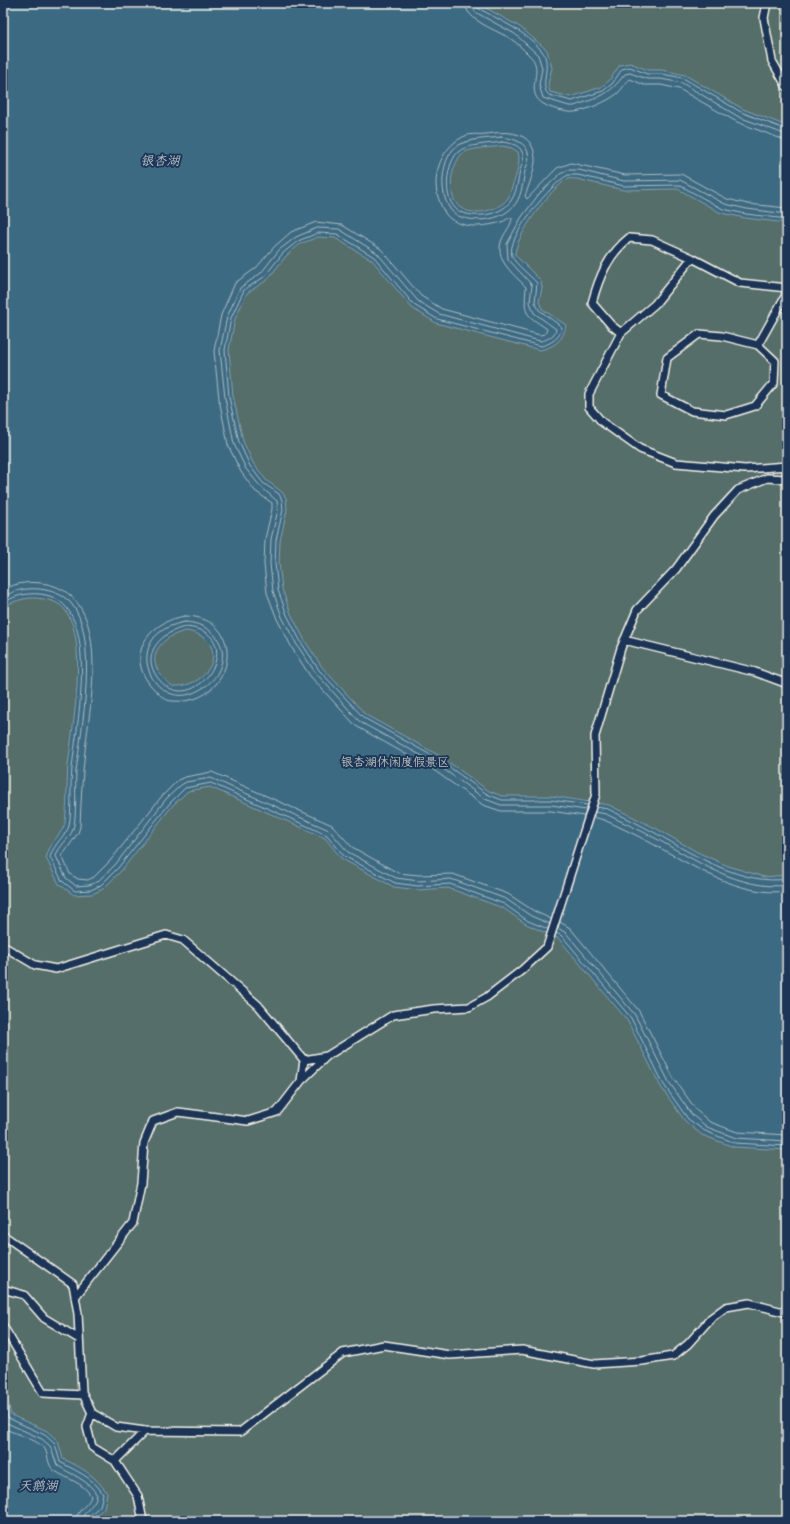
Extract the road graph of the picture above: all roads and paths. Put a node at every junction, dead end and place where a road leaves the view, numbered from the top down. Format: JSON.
{"nodes":[{"id":1,"x":763,"y":3,"type":"edge"},
{"id":2,"x":767,"y":3,"type":"edge"},
{"id":3,"x":764,"y":18,"type":"junction"},
{"id":4,"x":787,"y":87,"type":"edge"},
{"id":5,"x":692,"y":258,"type":"junction"},
{"id":6,"x":787,"y":288,"type":"edge"},
{"id":7,"x":787,"y":293,"type":"edge"},
{"id":8,"x":621,"y":333,"type":"junction"},
{"id":9,"x":758,"y":345,"type":"junction"},
{"id":10,"x":787,"y":466,"type":"edge"},
{"id":11,"x":787,"y":479,"type":"edge"},
{"id":12,"x":624,"y":640,"type":"junction"},
{"id":13,"x":787,"y":687,"type":"edge"},
{"id":14,"x":3,"y":946,"type":"edge"},
{"id":15,"x":326,"y":1056,"type":"junction"},
{"id":16,"x":304,"y":1060,"type":"junction"},
{"id":17,"x":300,"y":1081,"type":"junction"},
{"id":18,"x":3,"y":1235,"type":"edge"},
{"id":19,"x":3,"y":1289,"type":"edge"},
{"id":20,"x":75,"y":1297,"type":"junction"},
{"id":21,"x":787,"y":1313,"type":"edge"},
{"id":22,"x":3,"y":1326,"type":"edge"},
{"id":23,"x":79,"y":1339,"type":"junction"},
{"id":24,"x":84,"y":1395,"type":"junction"},
{"id":25,"x":92,"y":1412,"type":"junction"},
{"id":26,"x":145,"y":1431,"type":"junction"},
{"id":27,"x":115,"y":1461,"type":"junction"},
{"id":28,"x":143,"y":1521,"type":"edge"}],
"edges":[{"from":1,"to":3,"type":"lane"},
{"from":2,"to":3,"type":"lane"},
{"from":3,"to":4,"type":"lane"},
{"from":5,"to":6,"type":"lane"},
{"from":5,"to":8,"type":"lane"},
{"from":5,"to":8,"type":"lane"},
{"from":7,"to":9,"type":"lane"},
{"from":8,"to":10,"type":"lane"},
{"from":9,"to":9,"type":"lane"},
{"from":11,"to":12,"type":"lane"},
{"from":12,"to":13,"type":"lane"},
{"from":12,"to":15,"type":"lane"},
{"from":14,"to":16,"type":"lane"},
{"from":15,"to":16,"type":"lane"},
{"from":15,"to":17,"type":"lane"},
{"from":16,"to":17,"type":"lane"},
{"from":17,"to":20,"type":"lane"},
{"from":18,"to":20,"type":"lane"},
{"from":19,"to":23,"type":"lane"},
{"from":20,"to":23,"type":"lane"},
{"from":21,"to":26,"type":"lane"},
{"from":22,"to":24,"type":"lane"},
{"from":23,"to":24,"type":"lane"},
{"from":24,"to":25,"type":"lane"},
{"from":25,"to":26,"type":"lane"},
{"from":25,"to":27,"type":"lane"},
{"from":26,"to":27,"type":"lane"},
{"from":27,"to":28,"type":"lane"}]}
